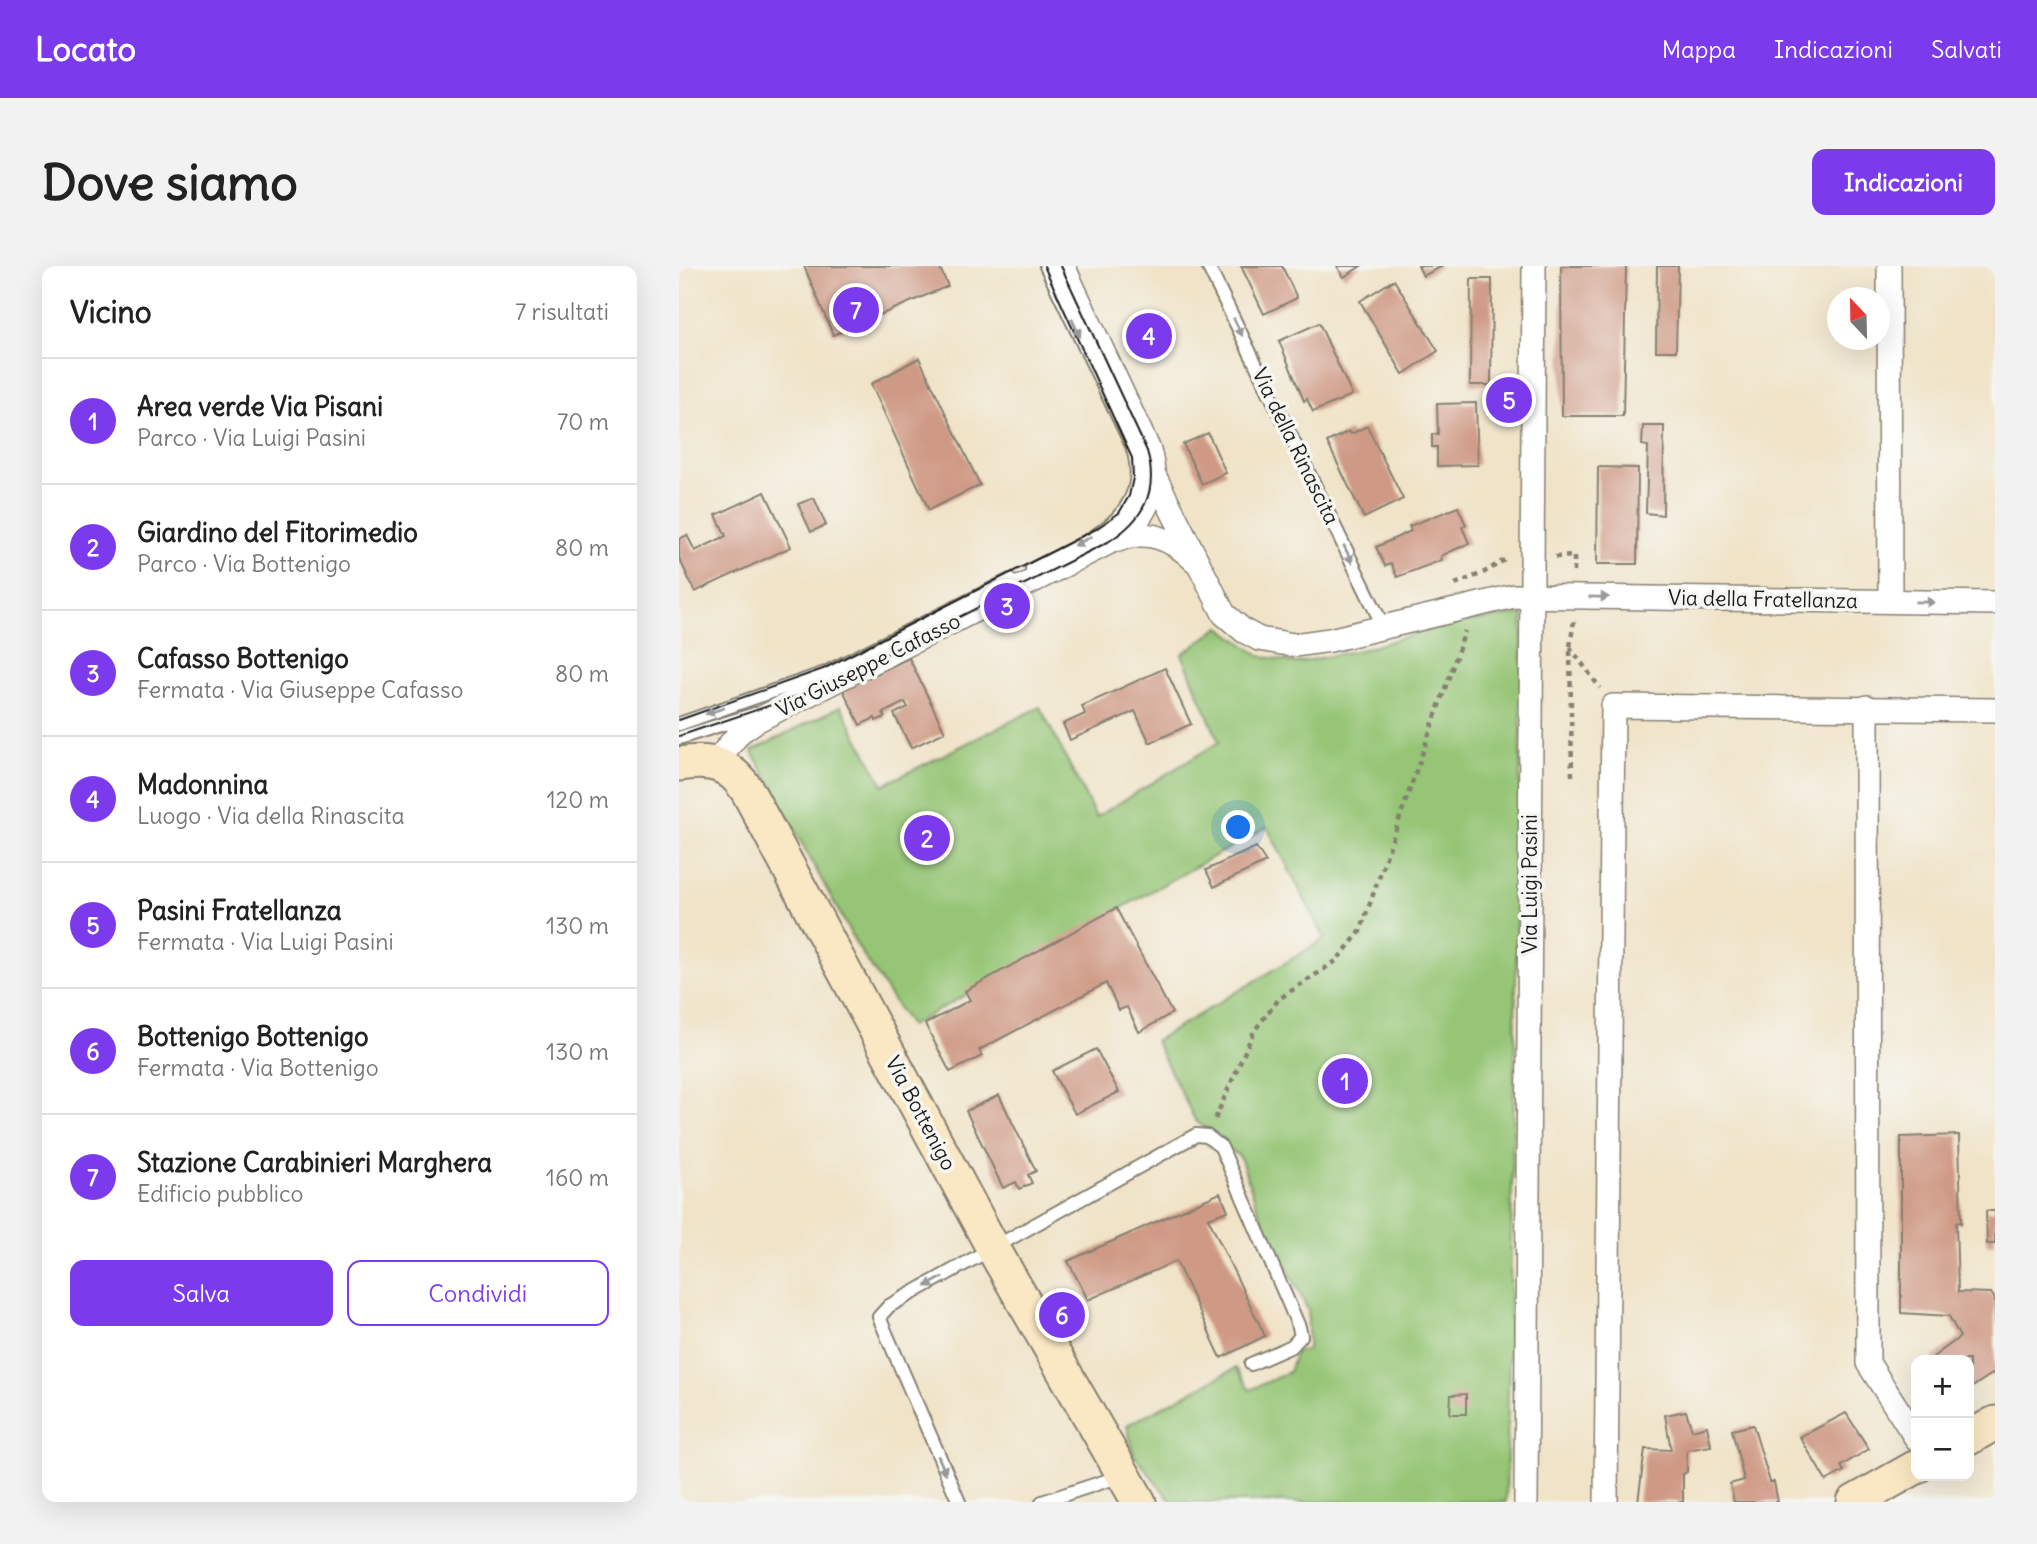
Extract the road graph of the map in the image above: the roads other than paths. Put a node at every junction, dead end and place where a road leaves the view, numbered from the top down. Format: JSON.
{"nodes":[{"id":1,"x":1046,"y":266,"type":"edge"},
{"id":2,"x":1063,"y":266,"type":"edge"},
{"id":3,"x":1208,"y":266,"type":"edge"},
{"id":4,"x":1534,"y":266,"type":"edge"},
{"id":5,"x":1889,"y":266,"type":"edge"},
{"id":6,"x":1154,"y":475,"type":"junction"},
{"id":7,"x":1108,"y":543,"type":"junction"},
{"id":8,"x":1197,"y":563,"type":"junction"},
{"id":9,"x":1531,"y":596,"type":"junction"},
{"id":10,"x":1890,"y":601,"type":"junction"},
{"id":11,"x":1995,"y":603,"type":"edge"},
{"id":12,"x":1383,"y":626,"type":"junction"},
{"id":13,"x":811,"y":694,"type":"junction"},
{"id":14,"x":1867,"y":708,"type":"junction"},
{"id":15,"x":1995,"y":710,"type":"edge"},
{"id":16,"x":679,"y":724,"type":"edge"},
{"id":17,"x":679,"y":738,"type":"edge"},
{"id":18,"x":715,"y":763,"type":"junction"},
{"id":19,"x":679,"y":764,"type":"edge"},
{"id":20,"x":994,"y":1250,"type":"junction"},
{"id":21,"x":1251,"y":1364,"type":"dead end"},
{"id":22,"x":1995,"y":1423,"type":"edge"},
{"id":23,"x":1911,"y":1430,"type":"edge"},
{"id":24,"x":1974,"y":1435,"type":"edge"},
{"id":25,"x":1911,"y":1470,"type":"edge"},
{"id":26,"x":1131,"y":1489,"type":"edge"},
{"id":27,"x":959,"y":1502,"type":"edge"},
{"id":28,"x":1042,"y":1502,"type":"edge"},
{"id":29,"x":1526,"y":1502,"type":"edge"},
{"id":30,"x":1606,"y":1502,"type":"edge"},
{"id":31,"x":1854,"y":1502,"type":"edge"}],
"edges":[{"from":1,"to":16,"type":"lane","name":"Via Giuseppe Cafasso","one_way":true},
{"from":2,"to":6,"type":"street"},
{"from":3,"to":12,"type":"lane","name":"Via della Rinascita","one_way":true},
{"from":4,"to":9,"type":"street","name":"Via Luigi Pasini"},
{"from":5,"to":10,"type":"street"},
{"from":6,"to":7,"type":"street"},
{"from":6,"to":8,"type":"street"},
{"from":7,"to":8,"type":"street"},
{"from":7,"to":13,"type":"street","name":"Via Giuseppe Cafasso"},
{"from":8,"to":12,"type":"street"},
{"from":9,"to":10,"type":"street","name":"Via della Fratellanza","one_way":true},
{"from":9,"to":12,"type":"street"},
{"from":9,"to":29,"type":"street","name":"Via Luigi Pasini"},
{"from":10,"to":11,"type":"street","name":"Via della Fratellanza","one_way":true},
{"from":13,"to":17,"type":"lane"},
{"from":13,"to":18,"type":"street","name":"Via Giuseppe Cafasso"},
{"from":14,"to":15,"type":"street"},
{"from":14,"to":23,"type":"street"},
{"from":14,"to":30,"type":"street"},
{"from":18,"to":19,"type":"street"},
{"from":18,"to":20,"type":"street","name":"Via Bottenigo"},
{"from":20,"to":21,"type":"lane"},
{"from":20,"to":26,"type":"street","name":"Via Bottenigo"},
{"from":20,"to":27,"type":"lane","one_way":true},
{"from":22,"to":24,"type":"street"},
{"from":25,"to":31,"type":"street"},
{"from":26,"to":28,"type":"lane"}]}
